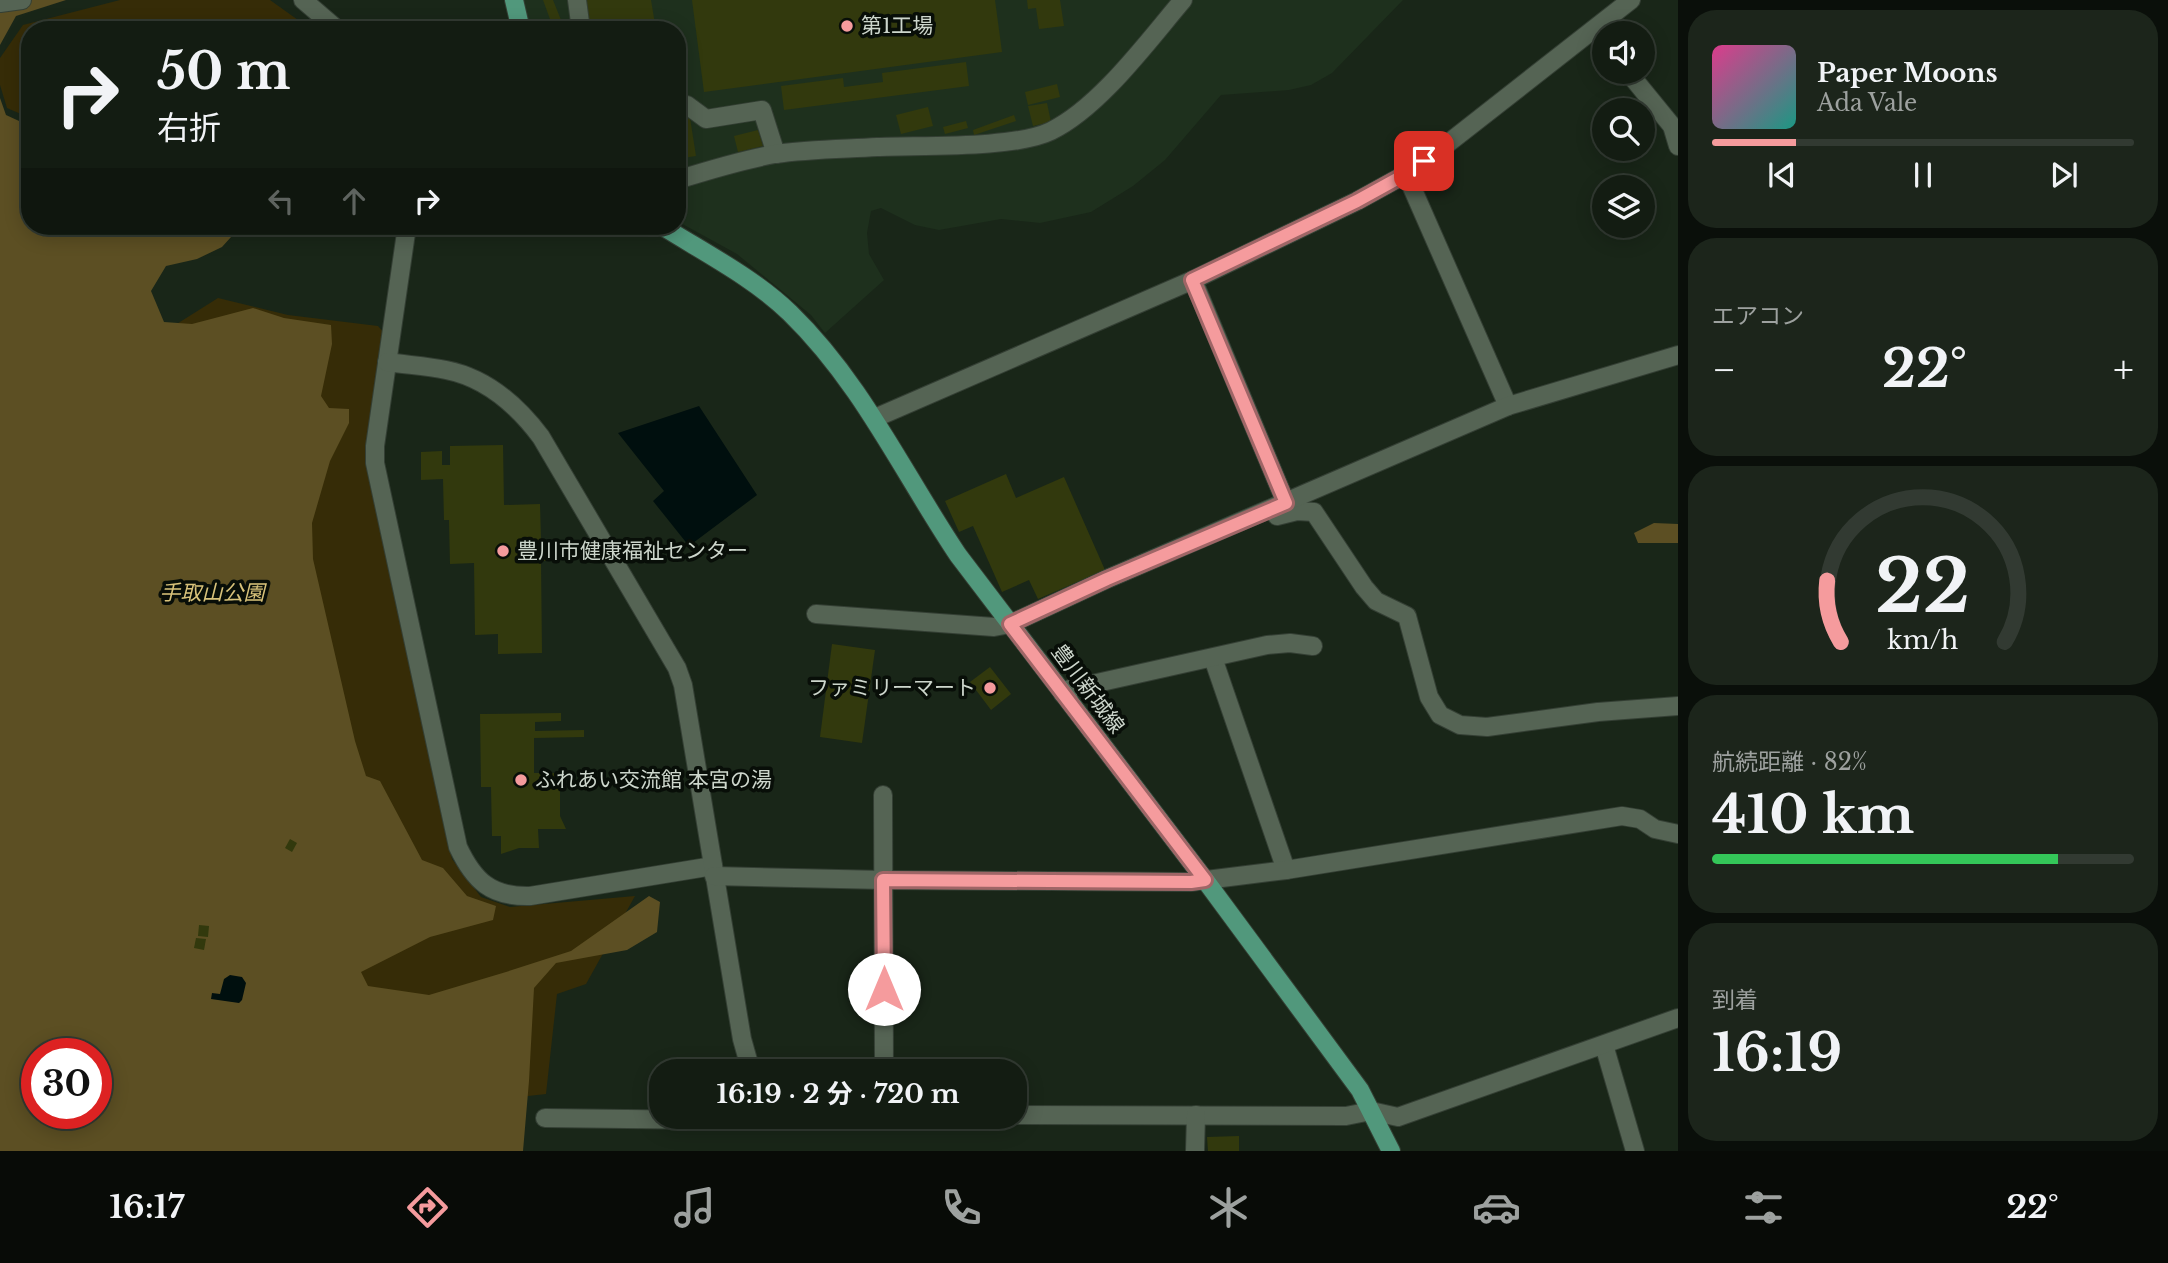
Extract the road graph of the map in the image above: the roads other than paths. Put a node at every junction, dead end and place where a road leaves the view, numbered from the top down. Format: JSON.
{"nodes":[{"id":1,"x":22,"y":0,"type":"edge"},
{"id":2,"x":303,"y":0,"type":"edge"},
{"id":3,"x":514,"y":0,"type":"edge"},
{"id":4,"x":577,"y":0,"type":"edge"},
{"id":5,"x":1183,"y":0,"type":"edge"},
{"id":6,"x":1631,"y":0,"type":"edge"},
{"id":7,"x":0,"y":3,"type":"edge"},
{"id":8,"x":328,"y":21,"type":"edge"},
{"id":9,"x":519,"y":21,"type":"edge"},
{"id":10,"x":580,"y":21,"type":"edge"},
{"id":11,"x":1612,"y":21,"type":"edge"},
{"id":12,"x":1592,"y":41,"type":"edge"},
{"id":13,"x":1638,"y":84,"type":"edge"},
{"id":14,"x":686,"y":105,"type":"edge"},
{"id":15,"x":1678,"y":146,"type":"edge"},
{"id":16,"x":776,"y":154,"type":"junction"},
{"id":17,"x":1406,"y":174,"type":"junction"},
{"id":18,"x":686,"y":177,"type":"edge"},
{"id":19,"x":406,"y":235,"type":"edge"},
{"id":20,"x":676,"y":235,"type":"edge"},
{"id":21,"x":1192,"y":280,"type":"junction"},
{"id":22,"x":1678,"y":355,"type":"edge"},
{"id":23,"x":387,"y":362,"type":"junction"},
{"id":24,"x":1508,"y":406,"type":"junction"},
{"id":25,"x":875,"y":418,"type":"junction"},
{"id":26,"x":1286,"y":503,"type":"junction"},
{"id":27,"x":1107,"y":579,"type":"junction"},
{"id":28,"x":816,"y":614,"type":"dead end"},
{"id":29,"x":1010,"y":624,"type":"junction"},
{"id":30,"x":1313,"y":646,"type":"dead end"},
{"id":31,"x":1213,"y":658,"type":"junction"},
{"id":32,"x":1063,"y":694,"type":"junction"},
{"id":33,"x":1678,"y":706,"type":"edge"},
{"id":34,"x":883,"y":795,"type":"dead end"},
{"id":35,"x":1678,"y":834,"type":"edge"},
{"id":36,"x":1286,"y":870,"type":"junction"},
{"id":37,"x":714,"y":871,"type":"junction"},
{"id":38,"x":883,"y":880,"type":"junction"},
{"id":39,"x":1205,"y":880,"type":"junction"},
{"id":40,"x":1678,"y":1018,"type":"edge"},
{"id":41,"x":1604,"y":1045,"type":"junction"},
{"id":42,"x":748,"y":1059,"type":"edge"},
{"id":43,"x":884,"y":1059,"type":"edge"},
{"id":44,"x":1371,"y":1111,"type":"junction"},
{"id":45,"x":1027,"y":1115,"type":"edge"},
{"id":46,"x":1196,"y":1115,"type":"junction"},
{"id":47,"x":545,"y":1118,"type":"dead end"},
{"id":48,"x":649,"y":1119,"type":"edge"},
{"id":49,"x":1195,"y":1151,"type":"edge"},
{"id":50,"x":1391,"y":1151,"type":"edge"},
{"id":51,"x":1635,"y":1151,"type":"edge"}],
"edges":[{"from":1,"to":7,"type":"street"},
{"from":2,"to":8,"type":"street"},
{"from":3,"to":9,"type":"main road"},
{"from":4,"to":10,"type":"street"},
{"from":5,"to":16,"type":"street"},
{"from":6,"to":11,"type":"street"},
{"from":12,"to":17,"type":"street"},
{"from":13,"to":15,"type":"street"},
{"from":14,"to":16,"type":"street"},
{"from":16,"to":18,"type":"street"},
{"from":17,"to":21,"type":"street"},
{"from":17,"to":24,"type":"street"},
{"from":19,"to":23,"type":"street"},
{"from":20,"to":25,"type":"main road","name":"豊川新城線"},
{"from":21,"to":25,"type":"street"},
{"from":21,"to":26,"type":"street"},
{"from":22,"to":24,"type":"street"},
{"from":23,"to":37,"type":"street"},
{"from":23,"to":37,"type":"street"},
{"from":24,"to":26,"type":"street"},
{"from":25,"to":29,"type":"main road","name":"豊川新城線"},
{"from":26,"to":27,"type":"street"},
{"from":27,"to":29,"type":"street"},
{"from":27,"to":33,"type":"street"},
{"from":28,"to":29,"type":"street"},
{"from":29,"to":32,"type":"main road","name":"豊川新城線"},
{"from":30,"to":31,"type":"street"},
{"from":31,"to":32,"type":"street"},
{"from":31,"to":36,"type":"street"},
{"from":32,"to":39,"type":"main road","name":"豊川新城線"},
{"from":34,"to":38,"type":"street"},
{"from":35,"to":36,"type":"street"},
{"from":36,"to":39,"type":"street"},
{"from":37,"to":38,"type":"street"},
{"from":37,"to":42,"type":"street"},
{"from":38,"to":39,"type":"street"},
{"from":38,"to":43,"type":"street"},
{"from":39,"to":44,"type":"main road","name":"豊川新城線"},
{"from":40,"to":41,"type":"street"},
{"from":41,"to":44,"type":"street"},
{"from":41,"to":51,"type":"street"},
{"from":44,"to":46,"type":"street"},
{"from":44,"to":50,"type":"main road","name":"豊川新城線"},
{"from":45,"to":46,"type":"street"},
{"from":46,"to":49,"type":"street"},
{"from":47,"to":48,"type":"street"}]}
